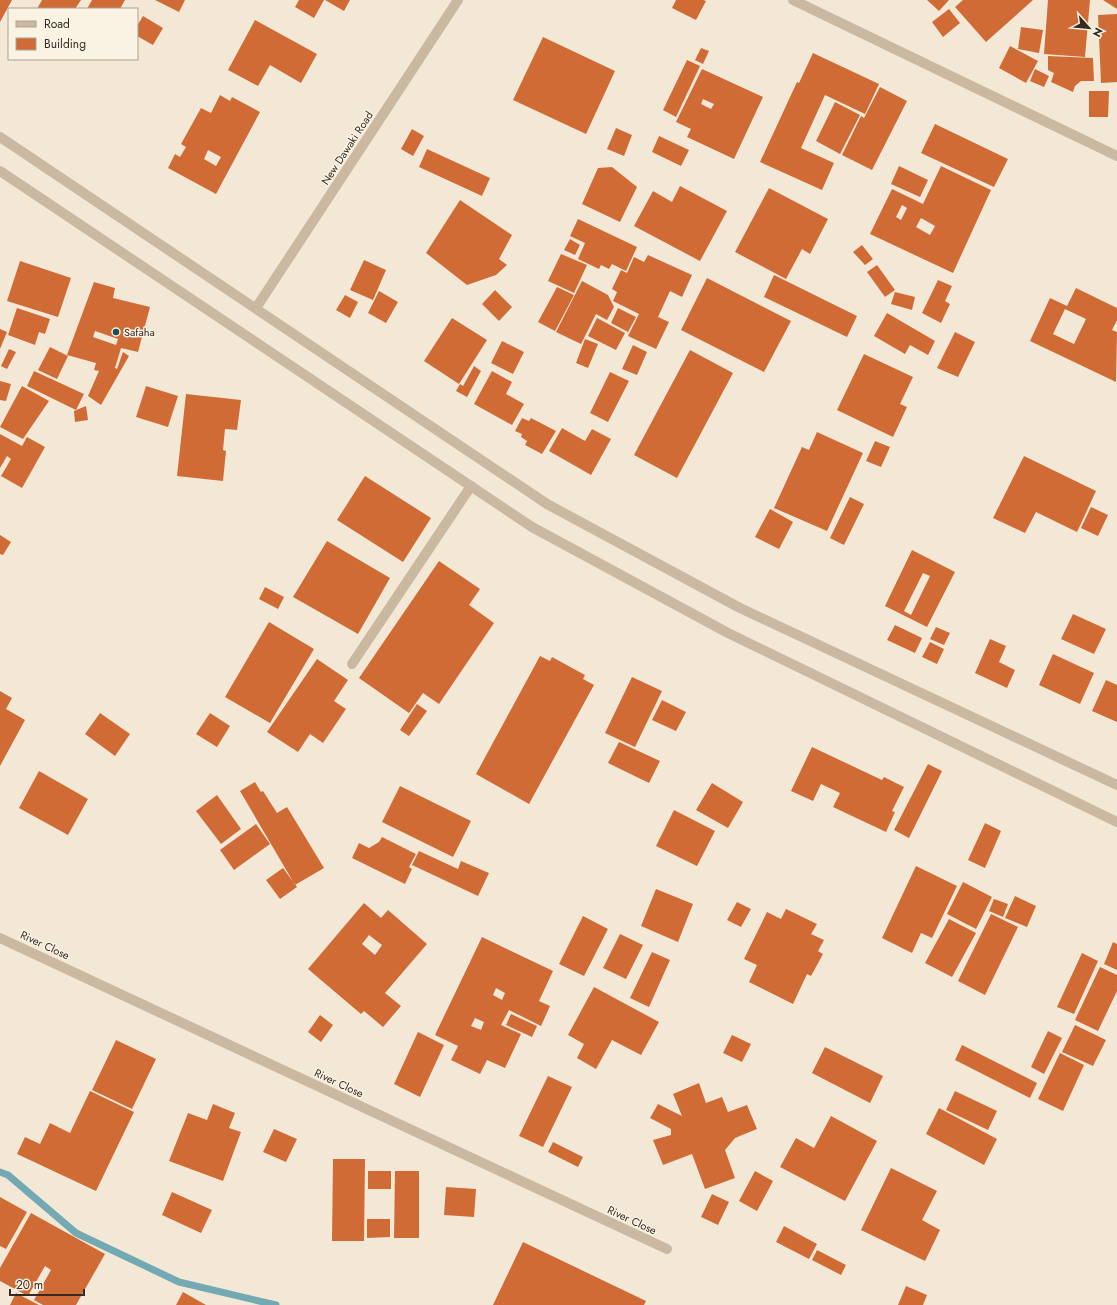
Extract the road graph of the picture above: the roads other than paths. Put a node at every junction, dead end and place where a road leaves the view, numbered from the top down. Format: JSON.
{"nodes":[{"id":1,"x":458,"y":0,"type":"edge"},
{"id":2,"x":793,"y":0,"type":"edge"},
{"id":3,"x":0,"y":137,"type":"edge"},
{"id":4,"x":1117,"y":156,"type":"edge"},
{"id":5,"x":0,"y":171,"type":"edge"},
{"id":6,"x":256,"y":308,"type":"junction"},
{"id":7,"x":471,"y":486,"type":"junction"},
{"id":8,"x":352,"y":664,"type":"dead end"},
{"id":9,"x":1117,"y":785,"type":"edge"},
{"id":10,"x":1117,"y":822,"type":"edge"},
{"id":11,"x":0,"y":938,"type":"edge"},
{"id":12,"x":667,"y":1249,"type":"dead end"}],
"edges":[{"from":1,"to":6,"type":"street","name":"New Dawaki Road"},
{"from":2,"to":4,"type":"street"},
{"from":3,"to":6,"type":"street"},
{"from":5,"to":7,"type":"street"},
{"from":6,"to":9,"type":"street"},
{"from":7,"to":8,"type":"street"},
{"from":7,"to":10,"type":"street"},
{"from":11,"to":12,"type":"street","name":"River Close"}]}
